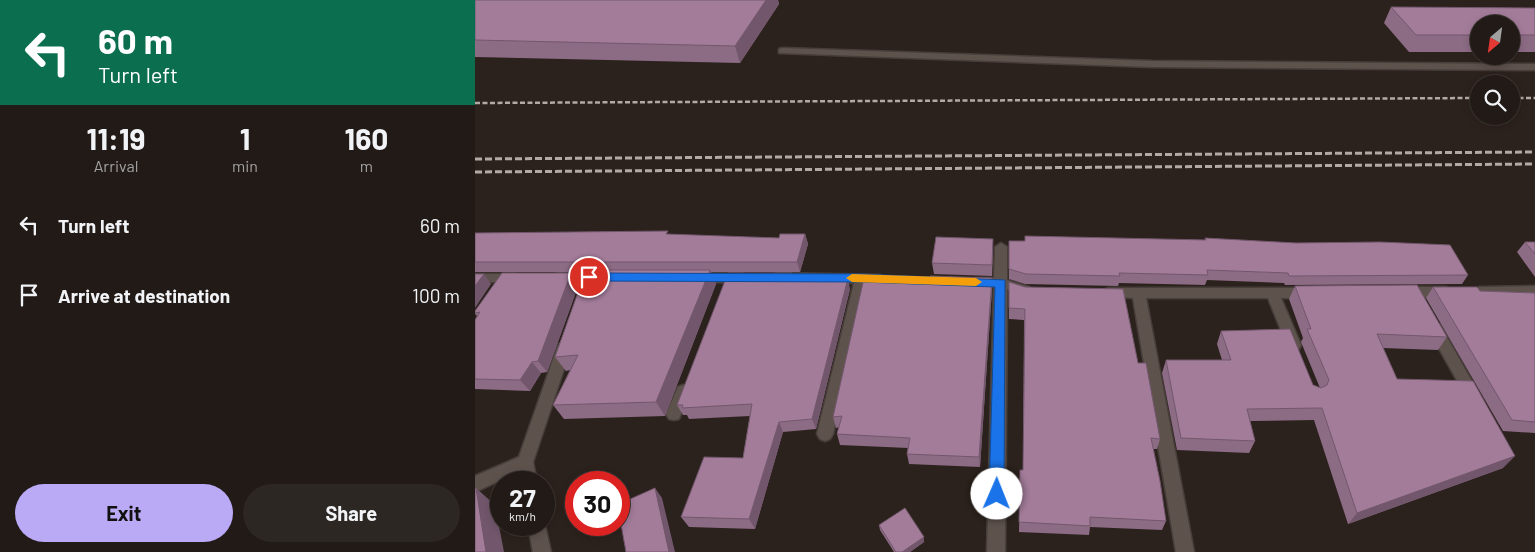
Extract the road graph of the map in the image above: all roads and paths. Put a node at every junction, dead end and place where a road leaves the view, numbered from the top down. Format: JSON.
{"nodes":[{"id":1,"x":782,"y":51,"type":"dead end"},
{"id":2,"x":1535,"y":67,"type":"edge"},
{"id":3,"x":1001,"y":247,"type":"dead end"},
{"id":4,"x":542,"y":277,"type":"edge"},
{"id":5,"x":589,"y":277,"type":"junction"},
{"id":6,"x":609,"y":277,"type":"edge"},
{"id":7,"x":687,"y":277,"type":"edge"},
{"id":8,"x":727,"y":277,"type":"junction"},
{"id":9,"x":475,"y":278,"type":"edge"},
{"id":10,"x":505,"y":278,"type":"junction"},
{"id":11,"x":524,"y":278,"type":"edge"},
{"id":12,"x":861,"y":278,"type":"junction"},
{"id":13,"x":889,"y":279,"type":"edge"},
{"id":14,"x":963,"y":281,"type":"edge"},
{"id":15,"x":1001,"y":283,"type":"junction"},
{"id":16,"x":1035,"y":291,"type":"edge"},
{"id":17,"x":1535,"y":291,"type":"edge"},
{"id":18,"x":495,"y":292,"type":"edge"},
{"id":19,"x":1092,"y":292,"type":"edge"},
{"id":20,"x":1395,"y":292,"type":"edge"},
{"id":21,"x":1414,"y":292,"type":"junction"},
{"id":22,"x":1139,"y":293,"type":"junction"},
{"id":23,"x":1320,"y":293,"type":"edge"},
{"id":24,"x":1273,"y":294,"type":"junction"},
{"id":25,"x":582,"y":295,"type":"edge"},
{"id":26,"x":720,"y":295,"type":"edge"},
{"id":27,"x":569,"y":332,"type":"edge"},
{"id":28,"x":1299,"y":356,"type":"edge"},
{"id":29,"x":688,"y":378,"type":"edge"},
{"id":30,"x":1478,"y":404,"type":"edge"},
{"id":31,"x":674,"y":414,"type":"dead end"},
{"id":32,"x":825,"y":434,"type":"dead end"},
{"id":33,"x":525,"y":462,"type":"junction"},
{"id":34,"x":527,"y":471,"type":"edge"},
{"id":35,"x":475,"y":484,"type":"edge"},
{"id":36,"x":539,"y":536,"type":"edge"},
{"id":37,"x":543,"y":552,"type":"edge"},
{"id":38,"x":996,"y":552,"type":"edge"},
{"id":39,"x":1185,"y":552,"type":"edge"}],
"edges":[{"from":1,"to":2,"type":"street"},
{"from":3,"to":15,"type":"street"},
{"from":4,"to":5,"type":"street"},
{"from":5,"to":6,"type":"street"},
{"from":5,"to":25,"type":"street"},
{"from":7,"to":8,"type":"street"},
{"from":8,"to":12,"type":"street"},
{"from":8,"to":26,"type":"street"},
{"from":9,"to":10,"type":"street"},
{"from":10,"to":11,"type":"street"},
{"from":10,"to":18,"type":"street"},
{"from":12,"to":13,"type":"street"},
{"from":12,"to":32,"type":"street"},
{"from":14,"to":15,"type":"street"},
{"from":15,"to":16,"type":"street"},
{"from":15,"to":38,"type":"street"},
{"from":17,"to":21,"type":"street"},
{"from":19,"to":22,"type":"street"},
{"from":20,"to":21,"type":"street"},
{"from":21,"to":30,"type":"street"},
{"from":22,"to":24,"type":"street"},
{"from":22,"to":39,"type":"street"},
{"from":23,"to":24,"type":"street"},
{"from":24,"to":28,"type":"street"},
{"from":27,"to":33,"type":"street"},
{"from":29,"to":31,"type":"street"},
{"from":33,"to":34,"type":"street"},
{"from":33,"to":35,"type":"street"},
{"from":36,"to":37,"type":"street"}]}
